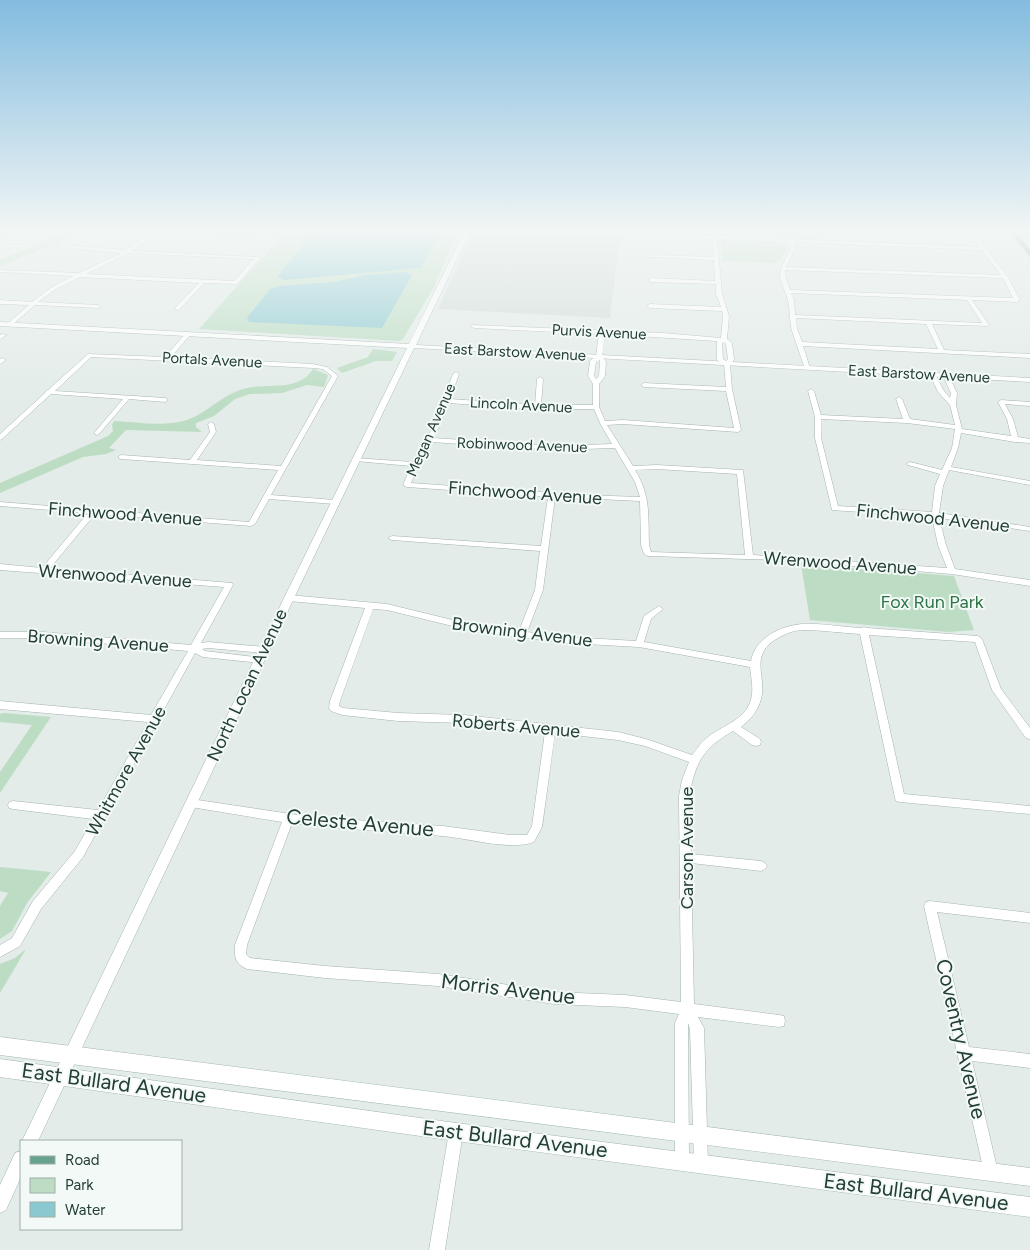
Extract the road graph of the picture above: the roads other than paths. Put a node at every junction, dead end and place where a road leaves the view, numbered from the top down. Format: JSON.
{"nodes":[{"id":1,"x":53,"y":288,"type":"edge"},
{"id":2,"x":196,"y":288,"type":"edge"},
{"id":3,"x":439,"y":288,"type":"edge"},
{"id":4,"x":719,"y":288,"type":"edge"},
{"id":5,"x":1011,"y":288,"type":"edge"},
{"id":6,"x":788,"y":291,"type":"joint"},
{"id":7,"x":969,"y":298,"type":"junction"},
{"id":8,"x":0,"y":302,"type":"edge"},
{"id":9,"x":32,"y":304,"type":"junction"},
{"id":10,"x":650,"y":306,"type":"dead end"},
{"id":11,"x":98,"y":307,"type":"dead end"},
{"id":12,"x":177,"y":309,"type":"dead end"},
{"id":13,"x":724,"y":309,"type":"junction"},
{"id":14,"x":791,"y":316,"type":"junction"},
{"id":15,"x":928,"y":322,"type":"junction"},
{"id":16,"x":4,"y":324,"type":"edge"},
{"id":17,"x":474,"y":326,"type":"dead end"},
{"id":18,"x":602,"y":333,"type":"junction"},
{"id":19,"x":191,"y":334,"type":"junction"},
{"id":20,"x":724,"y":340,"type":"junction"},
{"id":21,"x":801,"y":344,"type":"junction"},
{"id":22,"x":411,"y":346,"type":"junction"},
{"id":23,"x":942,"y":352,"type":"junction"},
{"id":24,"x":599,"y":356,"type":"junction"},
{"id":25,"x":1030,"y":356,"type":"edge"},
{"id":26,"x":170,"y":358,"type":"junction"},
{"id":27,"x":727,"y":364,"type":"junction"},
{"id":28,"x":807,"y":368,"type":"junction"},
{"id":29,"x":456,"y":374,"type":"dead end"},
{"id":30,"x":933,"y":375,"type":"junction"},
{"id":31,"x":946,"y":376,"type":"junction"},
{"id":32,"x":540,"y":379,"type":"dead end"},
{"id":33,"x":1030,"y":380,"type":"edge"},
{"id":34,"x":596,"y":384,"type":"junction"},
{"id":35,"x":644,"y":384,"type":"dead end"},
{"id":36,"x":729,"y":389,"type":"junction"},
{"id":37,"x":811,"y":391,"type":"dead end"},
{"id":38,"x":48,"y":392,"type":"junction"},
{"id":39,"x":128,"y":397,"type":"junction"},
{"id":40,"x":899,"y":399,"type":"dead end"},
{"id":41,"x":165,"y":400,"type":"dead end"},
{"id":42,"x":446,"y":401,"type":"junction"},
{"id":43,"x":1030,"y":404,"type":"edge"},
{"id":44,"x":954,"y":405,"type":"junction"},
{"id":45,"x":538,"y":407,"type":"junction"},
{"id":46,"x":596,"y":407,"type":"junction"},
{"id":47,"x":818,"y":417,"type":"junction"},
{"id":48,"x":907,"y":422,"type":"junction"},
{"id":49,"x":603,"y":423,"type":"junction"},
{"id":50,"x":211,"y":424,"type":"dead end"},
{"id":51,"x":959,"y":429,"type":"junction"},
{"id":52,"x":97,"y":433,"type":"dead end"},
{"id":53,"x":0,"y":438,"type":"edge"},
{"id":54,"x":429,"y":440,"type":"junction"},
{"id":55,"x":1015,"y":440,"type":"junction"},
{"id":56,"x":1030,"y":441,"type":"edge"},
{"id":57,"x":615,"y":446,"type":"junction"},
{"id":58,"x":121,"y":457,"type":"dead end"},
{"id":59,"x":356,"y":459,"type":"junction"},
{"id":60,"x":192,"y":462,"type":"junction"},
{"id":61,"x":415,"y":464,"type":"junction"},
{"id":62,"x":910,"y":464,"type":"dead end"},
{"id":63,"x":284,"y":468,"type":"junction"},
{"id":64,"x":630,"y":468,"type":"junction"},
{"id":65,"x":946,"y":470,"type":"junction"},
{"id":66,"x":1030,"y":483,"type":"edge"},
{"id":67,"x":407,"y":485,"type":"joint"},
{"id":68,"x":268,"y":495,"type":"junction"},
{"id":69,"x":552,"y":495,"type":"junction"},
{"id":70,"x":644,"y":499,"type":"junction"},
{"id":71,"x":336,"y":500,"type":"junction"},
{"id":72,"x":0,"y":504,"type":"edge"},
{"id":73,"x":92,"y":512,"type":"junction"},
{"id":74,"x":935,"y":515,"type":"junction"},
{"id":75,"x":1030,"y":530,"type":"edge"},
{"id":76,"x":392,"y":538,"type":"dead end"},
{"id":77,"x":545,"y":549,"type":"junction"},
{"id":78,"x":648,"y":554,"type":"joint"},
{"id":79,"x":749,"y":556,"type":"junction"},
{"id":80,"x":0,"y":567,"type":"edge"},
{"id":81,"x":44,"y":571,"type":"junction"},
{"id":82,"x":952,"y":571,"type":"junction"},
{"id":83,"x":1030,"y":583,"type":"edge"},
{"id":84,"x":229,"y":585,"type":"joint"},
{"id":85,"x":289,"y":598,"type":"junction"},
{"id":86,"x":370,"y":605,"type":"junction"},
{"id":87,"x":659,"y":609,"type":"dead end"},
{"id":88,"x":864,"y":630,"type":"junction"},
{"id":89,"x":0,"y":634,"type":"edge"},
{"id":90,"x":522,"y":634,"type":"junction"},
{"id":91,"x":639,"y":644,"type":"junction"},
{"id":92,"x":194,"y":648,"type":"junction"},
{"id":93,"x":262,"y":655,"type":"junction"},
{"id":94,"x":755,"y":665,"type":"junction"},
{"id":95,"x":0,"y":705,"type":"edge"},
{"id":96,"x":155,"y":719,"type":"junction"},
{"id":97,"x":734,"y":727,"type":"junction"},
{"id":98,"x":550,"y":730,"type":"junction"},
{"id":99,"x":1030,"y":735,"type":"edge"},
{"id":100,"x":756,"y":742,"type":"dead end"},
{"id":101,"x":694,"y":760,"type":"junction"},
{"id":102,"x":191,"y":803,"type":"junction"},
{"id":103,"x":13,"y":805,"type":"dead end"},
{"id":104,"x":1030,"y":810,"type":"edge"},
{"id":105,"x":101,"y":815,"type":"junction"},
{"id":106,"x":289,"y":818,"type":"junction"},
{"id":107,"x":530,"y":839,"type":"joint"},
{"id":108,"x":685,"y":858,"type":"junction"},
{"id":109,"x":761,"y":866,"type":"dead end"},
{"id":110,"x":1030,"y":918,"type":"edge"},
{"id":111,"x":4,"y":950,"type":"edge"},
{"id":112,"x":688,"y":1009,"type":"junction"},
{"id":113,"x":779,"y":1021,"type":"dead end"},
{"id":114,"x":0,"y":1046,"type":"edge"},
{"id":115,"x":964,"y":1053,"type":"junction"},
{"id":116,"x":70,"y":1056,"type":"junction"},
{"id":117,"x":1030,"y":1061,"type":"edge"},
{"id":118,"x":0,"y":1068,"type":"edge"},
{"id":119,"x":61,"y":1076,"type":"junction"},
{"id":120,"x":456,"y":1132,"type":"junction"},
{"id":121,"x":682,"y":1133,"type":"junction"},
{"id":122,"x":700,"y":1136,"type":"junction"},
{"id":123,"x":30,"y":1140,"type":"edge"},
{"id":124,"x":20,"y":1161,"type":"edge"},
{"id":125,"x":682,"y":1161,"type":"junction"},
{"id":126,"x":701,"y":1164,"type":"junction"},
{"id":127,"x":991,"y":1172,"type":"junction"},
{"id":128,"x":1030,"y":1177,"type":"edge"},
{"id":129,"x":0,"y":1204,"type":"edge"},
{"id":130,"x":1030,"y":1207,"type":"edge"},
{"id":131,"x":437,"y":1250,"type":"edge"}],
"edges":[{"from":1,"to":9,"type":"street"},
{"from":2,"to":12,"type":"street"},
{"from":3,"to":22,"type":"street","name":"North Locan Avenue"},
{"from":4,"to":13,"type":"street"},
{"from":5,"to":7,"type":"street"},
{"from":6,"to":7,"type":"street"},
{"from":6,"to":14,"type":"street"},
{"from":7,"to":15,"type":"street"},
{"from":8,"to":9,"type":"street"},
{"from":9,"to":11,"type":"street"},
{"from":9,"to":16,"type":"street"},
{"from":10,"to":13,"type":"street"},
{"from":13,"to":20,"type":"street"},
{"from":14,"to":15,"type":"street"},
{"from":14,"to":21,"type":"street"},
{"from":15,"to":23,"type":"street"},
{"from":16,"to":19,"type":"street","name":"East Barstow Avenue"},
{"from":17,"to":18,"type":"street","name":"Purvis Avenue"},
{"from":18,"to":20,"type":"street","name":"Purvis Avenue"},
{"from":18,"to":24,"type":"street"},
{"from":19,"to":22,"type":"street","name":"East Barstow Avenue"},
{"from":19,"to":26,"type":"street"},
{"from":20,"to":27,"type":"street"},
{"from":20,"to":27,"type":"street"},
{"from":21,"to":23,"type":"street"},
{"from":21,"to":28,"type":"street"},
{"from":22,"to":24,"type":"street","name":"East Barstow Avenue"},
{"from":22,"to":59,"type":"street","name":"North Locan Avenue"},
{"from":23,"to":25,"type":"street"},
{"from":24,"to":27,"type":"street","name":"East Barstow Avenue"},
{"from":24,"to":34,"type":"street"},
{"from":24,"to":34,"type":"street"},
{"from":26,"to":38,"type":"street","name":"Portals Avenue"},
{"from":26,"to":63,"type":"street","name":"Portals Avenue"},
{"from":27,"to":28,"type":"street","name":"East Barstow Avenue"},
{"from":27,"to":36,"type":"street"},
{"from":28,"to":30,"type":"street","name":"East Barstow Avenue"},
{"from":29,"to":42,"type":"street","name":"Megan Avenue"},
{"from":30,"to":31,"type":"street","name":"East Barstow Avenue"},
{"from":30,"to":44,"type":"street"},
{"from":31,"to":33,"type":"street","name":"East Barstow Avenue"},
{"from":31,"to":44,"type":"street"},
{"from":32,"to":45,"type":"street"},
{"from":34,"to":46,"type":"street"},
{"from":35,"to":36,"type":"street"},
{"from":36,"to":49,"type":"street"},
{"from":37,"to":47,"type":"street"},
{"from":38,"to":39,"type":"street"},
{"from":38,"to":53,"type":"street"},
{"from":39,"to":41,"type":"street"},
{"from":39,"to":52,"type":"street"},
{"from":40,"to":48,"type":"street"},
{"from":42,"to":45,"type":"street","name":"Lincoln Avenue"},
{"from":42,"to":54,"type":"street","name":"Megan Avenue"},
{"from":43,"to":55,"type":"street"},
{"from":44,"to":51,"type":"street"},
{"from":45,"to":46,"type":"street","name":"Lincoln Avenue"},
{"from":46,"to":49,"type":"street"},
{"from":47,"to":48,"type":"street"},
{"from":47,"to":74,"type":"street","name":"Finchwood Avenue"},
{"from":48,"to":51,"type":"street"},
{"from":49,"to":57,"type":"street"},
{"from":50,"to":60,"type":"street"},
{"from":51,"to":55,"type":"street"},
{"from":51,"to":65,"type":"street"},
{"from":54,"to":57,"type":"street","name":"Robinwood Avenue"},
{"from":54,"to":61,"type":"street","name":"Megan Avenue"},
{"from":55,"to":56,"type":"street"},
{"from":57,"to":64,"type":"street"},
{"from":58,"to":60,"type":"street"},
{"from":59,"to":61,"type":"street"},
{"from":59,"to":71,"type":"street","name":"North Locan Avenue"},
{"from":60,"to":63,"type":"street"},
{"from":61,"to":67,"type":"street","name":"Megan Avenue"},
{"from":62,"to":65,"type":"street"},
{"from":63,"to":68,"type":"street"},
{"from":64,"to":70,"type":"street"},
{"from":64,"to":79,"type":"street"},
{"from":65,"to":66,"type":"street"},
{"from":65,"to":74,"type":"street"},
{"from":67,"to":69,"type":"street","name":"Finchwood Avenue"},
{"from":68,"to":71,"type":"street"},
{"from":68,"to":73,"type":"street","name":"Finchwood Avenue"},
{"from":69,"to":70,"type":"street","name":"Finchwood Avenue"},
{"from":69,"to":77,"type":"street"},
{"from":70,"to":78,"type":"street"},
{"from":71,"to":85,"type":"street","name":"North Locan Avenue"},
{"from":72,"to":73,"type":"street","name":"Finchwood Avenue"},
{"from":73,"to":81,"type":"street"},
{"from":74,"to":75,"type":"street","name":"Finchwood Avenue"},
{"from":74,"to":82,"type":"street"},
{"from":76,"to":77,"type":"street"},
{"from":77,"to":90,"type":"street"},
{"from":78,"to":79,"type":"street","name":"Wrenwood Avenue"},
{"from":79,"to":82,"type":"street","name":"Wrenwood Avenue"},
{"from":80,"to":81,"type":"street","name":"Wrenwood Avenue"},
{"from":81,"to":84,"type":"street","name":"Wrenwood Avenue"},
{"from":82,"to":83,"type":"street","name":"Wrenwood Avenue"},
{"from":84,"to":92,"type":"street","name":"Whitmore Avenue"},
{"from":85,"to":86,"type":"street","name":"Browning Avenue"},
{"from":85,"to":93,"type":"street","name":"North Locan Avenue"},
{"from":86,"to":90,"type":"street","name":"Browning Avenue"},
{"from":86,"to":98,"type":"street","name":"Roberts Avenue"},
{"from":87,"to":91,"type":"street"},
{"from":88,"to":94,"type":"street","name":"Carson Avenue"},
{"from":88,"to":99,"type":"street"},
{"from":88,"to":104,"type":"street"},
{"from":89,"to":92,"type":"street","name":"Browning Avenue"},
{"from":90,"to":91,"type":"street","name":"Browning Avenue"},
{"from":91,"to":94,"type":"street","name":"Browning Avenue"},
{"from":92,"to":93,"type":"street","name":"Browning Avenue"},
{"from":92,"to":96,"type":"street","name":"Whitmore Avenue"},
{"from":93,"to":102,"type":"street","name":"North Locan Avenue"},
{"from":94,"to":97,"type":"street","name":"Carson Avenue"},
{"from":95,"to":96,"type":"street"},
{"from":96,"to":105,"type":"street","name":"Whitmore Avenue"},
{"from":97,"to":100,"type":"street"},
{"from":97,"to":101,"type":"street","name":"Carson Avenue"},
{"from":98,"to":101,"type":"street","name":"Roberts Avenue"},
{"from":98,"to":107,"type":"street"},
{"from":101,"to":108,"type":"street","name":"Carson Avenue"},
{"from":102,"to":106,"type":"street","name":"Celeste Avenue"},
{"from":102,"to":116,"type":"street","name":"North Locan Avenue"},
{"from":103,"to":105,"type":"street"},
{"from":105,"to":111,"type":"street","name":"Whitmore Avenue"},
{"from":106,"to":107,"type":"street","name":"Celeste Avenue"},
{"from":106,"to":112,"type":"street","name":"Morris Avenue"},
{"from":108,"to":109,"type":"street"},
{"from":108,"to":112,"type":"street","name":"Carson Avenue"},
{"from":110,"to":115,"type":"street","name":"Coventry Avenue"},
{"from":112,"to":113,"type":"street","name":"Morris Avenue"},
{"from":112,"to":121,"type":"street","name":"Carson Avenue"},
{"from":112,"to":122,"type":"street","name":"Carson Avenue"},
{"from":114,"to":116,"type":"main road","name":"East Bullard Avenue"},
{"from":115,"to":117,"type":"street"},
{"from":115,"to":127,"type":"street","name":"Coventry Avenue"},
{"from":116,"to":119,"type":"street","name":"North Locan Avenue"},
{"from":116,"to":121,"type":"main road","name":"East Bullard Avenue"},
{"from":118,"to":119,"type":"main road","name":"East Bullard Avenue"},
{"from":119,"to":120,"type":"main road","name":"East Bullard Avenue"},
{"from":119,"to":123,"type":"street","name":"North Locan Avenue"},
{"from":120,"to":125,"type":"main road","name":"East Bullard Avenue"},
{"from":120,"to":131,"type":"street"},
{"from":121,"to":122,"type":"main road","name":"East Bullard Avenue"},
{"from":121,"to":125,"type":"street","name":"Carson Avenue"},
{"from":122,"to":126,"type":"street","name":"Carson Avenue"},
{"from":122,"to":127,"type":"main road","name":"East Bullard Avenue"},
{"from":124,"to":129,"type":"street"},
{"from":125,"to":126,"type":"main road","name":"East Bullard Avenue"},
{"from":126,"to":130,"type":"main road","name":"East Bullard Avenue"},
{"from":127,"to":128,"type":"main road","name":"East Bullard Avenue"}]}
